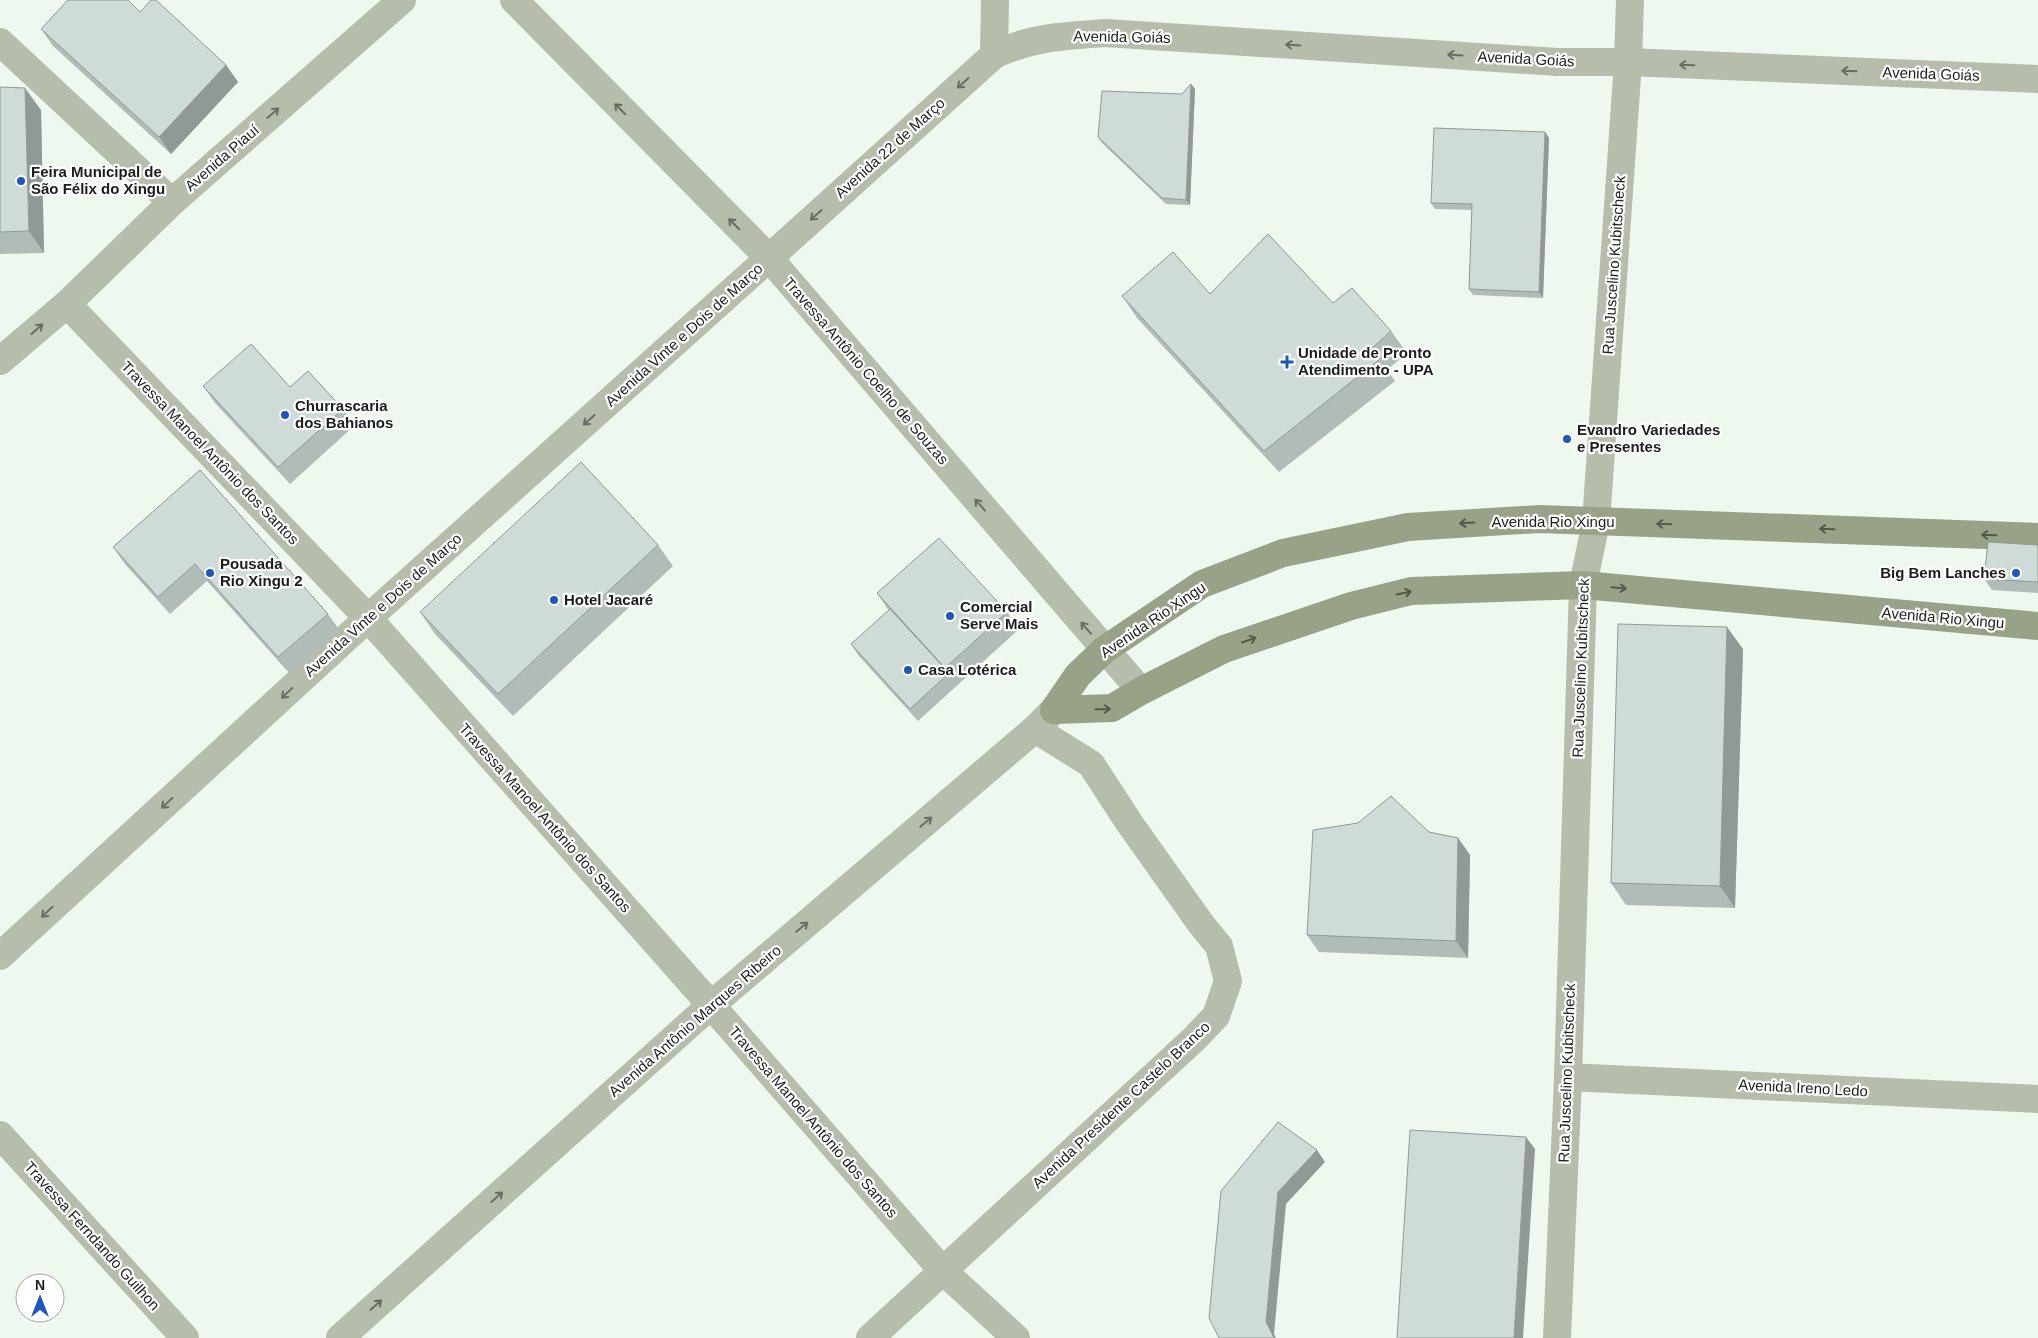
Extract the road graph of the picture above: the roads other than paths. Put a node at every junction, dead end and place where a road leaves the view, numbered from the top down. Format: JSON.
{"nodes":[{"id":1,"x":402,"y":0,"type":"edge"},
{"id":2,"x":514,"y":0,"type":"edge"},
{"id":3,"x":995,"y":0,"type":"edge"},
{"id":4,"x":1630,"y":0,"type":"edge"},
{"id":5,"x":0,"y":42,"type":"edge"},
{"id":6,"x":1005,"y":50,"type":"junction"},
{"id":7,"x":1628,"y":62,"type":"junction"},
{"id":8,"x":2038,"y":79,"type":"edge"},
{"id":9,"x":172,"y":202,"type":"junction"},
{"id":10,"x":769,"y":258,"type":"junction"},
{"id":11,"x":67,"y":304,"type":"junction"},
{"id":12,"x":0,"y":361,"type":"edge"},
{"id":13,"x":1596,"y":522,"type":"junction"},
{"id":14,"x":2038,"y":536,"type":"edge"},
{"id":15,"x":1583,"y":585,"type":"junction"},
{"id":16,"x":368,"y":618,"type":"junction"},
{"id":17,"x":2038,"y":626,"type":"edge"},
{"id":18,"x":1104,"y":650,"type":"junction"},
{"id":19,"x":1141,"y":691,"type":"junction"},
{"id":20,"x":1054,"y":710,"type":"junction"},
{"id":21,"x":1035,"y":729,"type":"junction"},
{"id":22,"x":0,"y":956,"type":"edge"},
{"id":23,"x":711,"y":1004,"type":"junction"},
{"id":24,"x":1568,"y":1077,"type":"junction"},
{"id":25,"x":2038,"y":1099,"type":"edge"},
{"id":26,"x":0,"y":1135,"type":"edge"},
{"id":27,"x":942,"y":1270,"type":"junction"},
{"id":28,"x":185,"y":1338,"type":"edge"},
{"id":29,"x":340,"y":1338,"type":"edge"},
{"id":30,"x":870,"y":1338,"type":"edge"},
{"id":31,"x":1016,"y":1338,"type":"edge"},
{"id":32,"x":1557,"y":1338,"type":"edge"}],
"edges":[{"from":9,"to":1,"type":"street","name":"Avenida Piauí","one_way":true},
{"from":10,"to":2,"type":"street","name":"Travessa Antônio Coelho de Souzas","one_way":true},
{"from":3,"to":6,"type":"street"},
{"from":4,"to":7,"type":"street","name":"Rua Juscelino Kubitscheck"},
{"from":5,"to":9,"type":"street"},
{"from":7,"to":6,"type":"street","name":"Avenida Goiás","one_way":true},
{"from":6,"to":10,"type":"street","name":"Avenida 22 de Março","one_way":true},
{"from":8,"to":7,"type":"street","name":"Avenida Goiás","one_way":true},
{"from":7,"to":13,"type":"street","name":"Rua Juscelino Kubitscheck"},
{"from":9,"to":11,"type":"street","name":"Avenida Piauí"},
{"from":10,"to":16,"type":"street","name":"Avenida Vinte e Dois de Março","one_way":true},
{"from":18,"to":10,"type":"street","name":"Travessa Antônio Coelho de Souzas","one_way":true},
{"from":12,"to":11,"type":"street","name":"Avenida Piauí","one_way":true},
{"from":11,"to":16,"type":"street","name":"Travessa Manoel Antônio dos Santos"},
{"from":14,"to":13,"type":"main road","name":"Avenida Rio Xingu","one_way":true},
{"from":13,"to":15,"type":"street","name":"Rua Juscelino Kubitscheck"},
{"from":13,"to":18,"type":"main road","name":"Avenida Rio Xingu","one_way":true},
{"from":15,"to":17,"type":"main road","name":"Avenida Rio Xingu","one_way":true},
{"from":19,"to":15,"type":"main road","name":"Avenida Rio Xingu","one_way":true},
{"from":15,"to":24,"type":"street","name":"Rua Juscelino Kubitscheck"},
{"from":16,"to":22,"type":"street","name":"Avenida Vinte e Dois de Março","one_way":true},
{"from":16,"to":23,"type":"street","name":"Travessa Manoel Antônio dos Santos"},
{"from":18,"to":19,"type":"street","name":"Travessa Antônio Coelho de Souzas"},
{"from":18,"to":20,"type":"main road","name":"Avenida Rio Xingu"},
{"from":20,"to":19,"type":"main road","name":"Avenida Rio Xingu","one_way":true},
{"from":20,"to":21,"type":"street","name":"Avenida Antônio Marques Ribeiro"},
{"from":23,"to":21,"type":"street","name":"Avenida Antônio Marques Ribeiro","one_way":true},
{"from":21,"to":27,"type":"street","name":"Avenida Presidente Castelo Branco"},
{"from":23,"to":27,"type":"street","name":"Travessa Manoel Antônio dos Santos"},
{"from":29,"to":23,"type":"street","name":"Avenida Antônio Marques Ribeiro","one_way":true},
{"from":24,"to":25,"type":"street","name":"Avenida Ireno Ledo"},
{"from":24,"to":32,"type":"street","name":"Rua Juscelino Kubitscheck"},
{"from":26,"to":28,"type":"street","name":"Travessa Ferndando Guilhon"},
{"from":27,"to":30,"type":"street","name":"Avenida Presidente Castelo Branco"},
{"from":27,"to":31,"type":"street","name":"Travessa Manoel Antônio dos Santos"}]}
